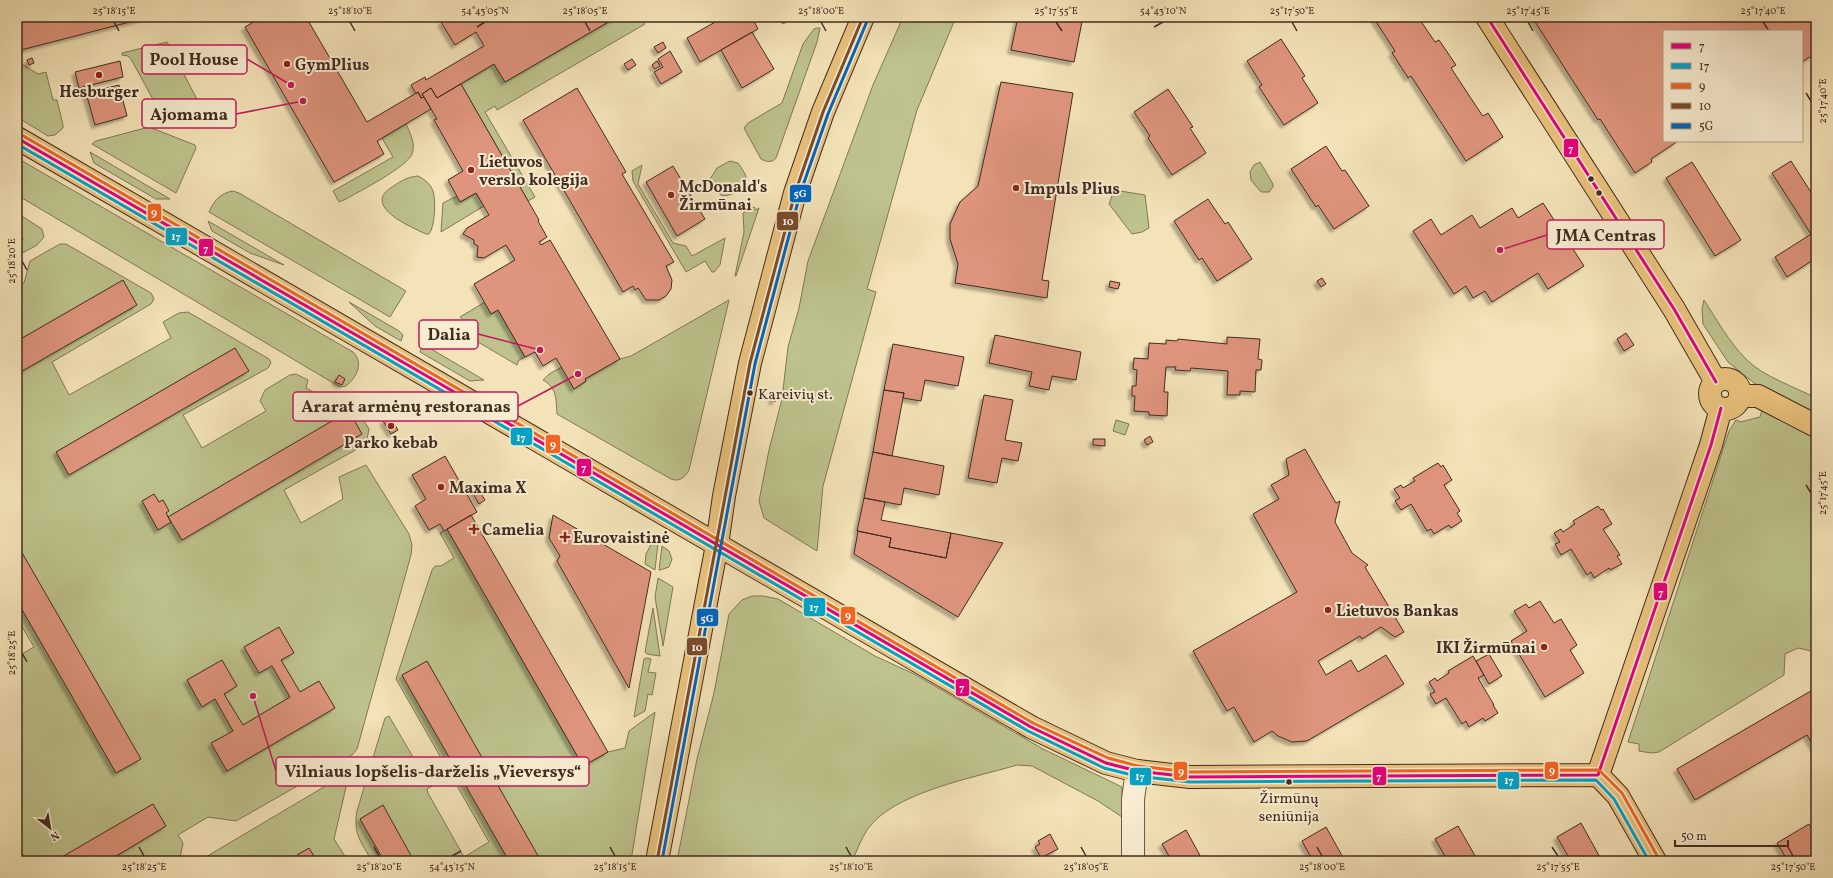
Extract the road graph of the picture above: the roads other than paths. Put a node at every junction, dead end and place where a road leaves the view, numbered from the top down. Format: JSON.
{"nodes":[{"id":1,"x":863,"y":17,"type":"edge"},
{"id":2,"x":1487,"y":17,"type":"edge"},
{"id":3,"x":17,"y":138,"type":"edge"},
{"id":4,"x":1716,"y":382,"type":"junction"},
{"id":5,"x":1741,"y":396,"type":"junction"},
{"id":6,"x":1721,"y":408,"type":"junction"},
{"id":7,"x":1816,"y":426,"type":"edge"},
{"id":8,"x":717,"y":545,"type":"junction"},
{"id":9,"x":1136,"y":772,"type":"junction"},
{"id":10,"x":1598,"y":775,"type":"junction"},
{"id":11,"x":657,"y":861,"type":"edge"},
{"id":12,"x":1133,"y":861,"type":"edge"},
{"id":13,"x":1655,"y":861,"type":"edge"}],
"edges":[{"from":1,"to":8,"type":"main road"},
{"from":2,"to":4,"type":"main road"},
{"from":3,"to":8,"type":"main road"},
{"from":4,"to":5,"type":"main road"},
{"from":4,"to":6,"type":"main road"},
{"from":5,"to":6,"type":"main road"},
{"from":5,"to":7,"type":"main road"},
{"from":6,"to":10,"type":"main road"},
{"from":8,"to":9,"type":"main road"},
{"from":8,"to":11,"type":"main road"},
{"from":9,"to":10,"type":"main road"},
{"from":9,"to":12,"type":"street"},
{"from":10,"to":13,"type":"main road"}]}
